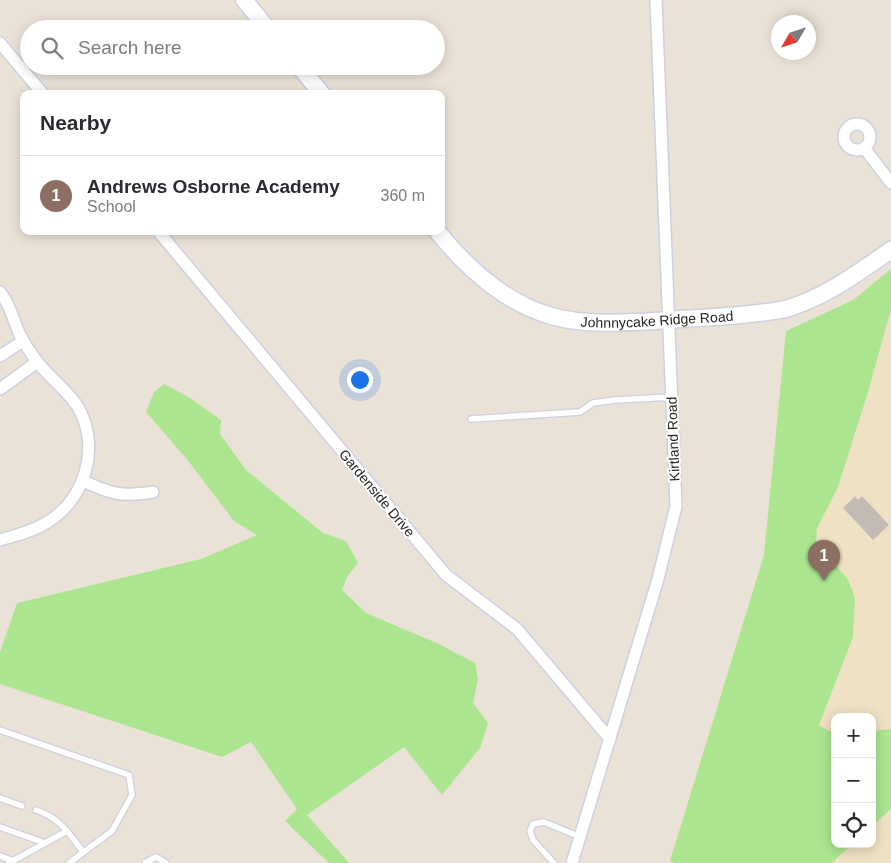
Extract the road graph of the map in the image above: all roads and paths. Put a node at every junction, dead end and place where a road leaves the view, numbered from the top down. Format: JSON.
{"nodes":[{"id":1,"x":244,"y":0,"type":"edge"},
{"id":2,"x":656,"y":0,"type":"edge"},
{"id":3,"x":261,"y":20,"type":"edge"},
{"id":4,"x":0,"y":43,"type":"edge"},
{"id":5,"x":20,"y":67,"type":"edge"},
{"id":6,"x":27,"y":75,"type":"edge"},
{"id":7,"x":306,"y":75,"type":"edge"},
{"id":8,"x":40,"y":90,"type":"edge"},
{"id":9,"x":319,"y":90,"type":"edge"},
{"id":10,"x":865,"y":149,"type":"dead end"},
{"id":11,"x":891,"y":183,"type":"edge"},
{"id":12,"x":161,"y":235,"type":"edge"},
{"id":13,"x":440,"y":235,"type":"edge"},
{"id":14,"x":891,"y":250,"type":"edge"},
{"id":15,"x":0,"y":292,"type":"edge"},
{"id":16,"x":668,"y":320,"type":"junction"},
{"id":17,"x":23,"y":341,"type":"junction"},
{"id":18,"x":0,"y":356,"type":"edge"},
{"id":19,"x":38,"y":362,"type":"junction"},
{"id":20,"x":0,"y":389,"type":"edge"},
{"id":21,"x":672,"y":398,"type":"junction"},
{"id":22,"x":471,"y":419,"type":"dead end"},
{"id":23,"x":83,"y":481,"type":"junction"},
{"id":24,"x":154,"y":492,"type":"dead end"},
{"id":25,"x":0,"y":540,"type":"edge"},
{"id":26,"x":0,"y":730,"type":"edge"},
{"id":27,"x":610,"y":739,"type":"junction"},
{"id":28,"x":0,"y":798,"type":"edge"},
{"id":29,"x":22,"y":806,"type":"dead end"},
{"id":30,"x":36,"y":810,"type":"dead end"},
{"id":31,"x":0,"y":828,"type":"edge"},
{"id":32,"x":67,"y":831,"type":"junction"},
{"id":33,"x":580,"y":837,"type":"junction"},
{"id":34,"x":45,"y":843,"type":"junction"},
{"id":35,"x":84,"y":852,"type":"junction"},
{"id":36,"x":0,"y":856,"type":"edge"},
{"id":37,"x":11,"y":862,"type":"edge"},
{"id":38,"x":69,"y":863,"type":"edge"},
{"id":39,"x":145,"y":863,"type":"edge"},
{"id":40,"x":166,"y":863,"type":"edge"},
{"id":41,"x":554,"y":863,"type":"edge"},
{"id":42,"x":572,"y":863,"type":"edge"}],
"edges":[{"from":1,"to":3,"type":"main road"},
{"from":2,"to":16,"type":"street","name":"Kirtland Road"},
{"from":4,"to":5,"type":"street"},
{"from":6,"to":8,"type":"street"},
{"from":7,"to":9,"type":"main road"},
{"from":10,"to":11,"type":"street"},
{"from":12,"to":27,"type":"street","name":"Gardenside Drive"},
{"from":13,"to":16,"type":"main road","name":"Johnnycake Ridge Road"},
{"from":14,"to":16,"type":"main road","name":"Johnnycake Ridge Road"},
{"from":15,"to":17,"type":"street"},
{"from":16,"to":21,"type":"street","name":"Kirtland Road"},
{"from":17,"to":18,"type":"street"},
{"from":17,"to":19,"type":"street"},
{"from":19,"to":20,"type":"street"},
{"from":19,"to":23,"type":"street"},
{"from":21,"to":22,"type":"lane"},
{"from":21,"to":27,"type":"street","name":"Kirtland Road"},
{"from":23,"to":24,"type":"street"},
{"from":23,"to":25,"type":"street"},
{"from":26,"to":35,"type":"lane"},
{"from":27,"to":33,"type":"street","name":"Kirtland Road"},
{"from":28,"to":29,"type":"lane"},
{"from":30,"to":32,"type":"lane"},
{"from":31,"to":34,"type":"lane"},
{"from":32,"to":34,"type":"lane"},
{"from":32,"to":35,"type":"lane"},
{"from":33,"to":41,"type":"lane"},
{"from":33,"to":42,"type":"street","name":"Kirtland Road"},
{"from":34,"to":37,"type":"lane"},
{"from":35,"to":38,"type":"lane"},
{"from":36,"to":37,"type":"lane"},
{"from":39,"to":40,"type":"lane"}]}
